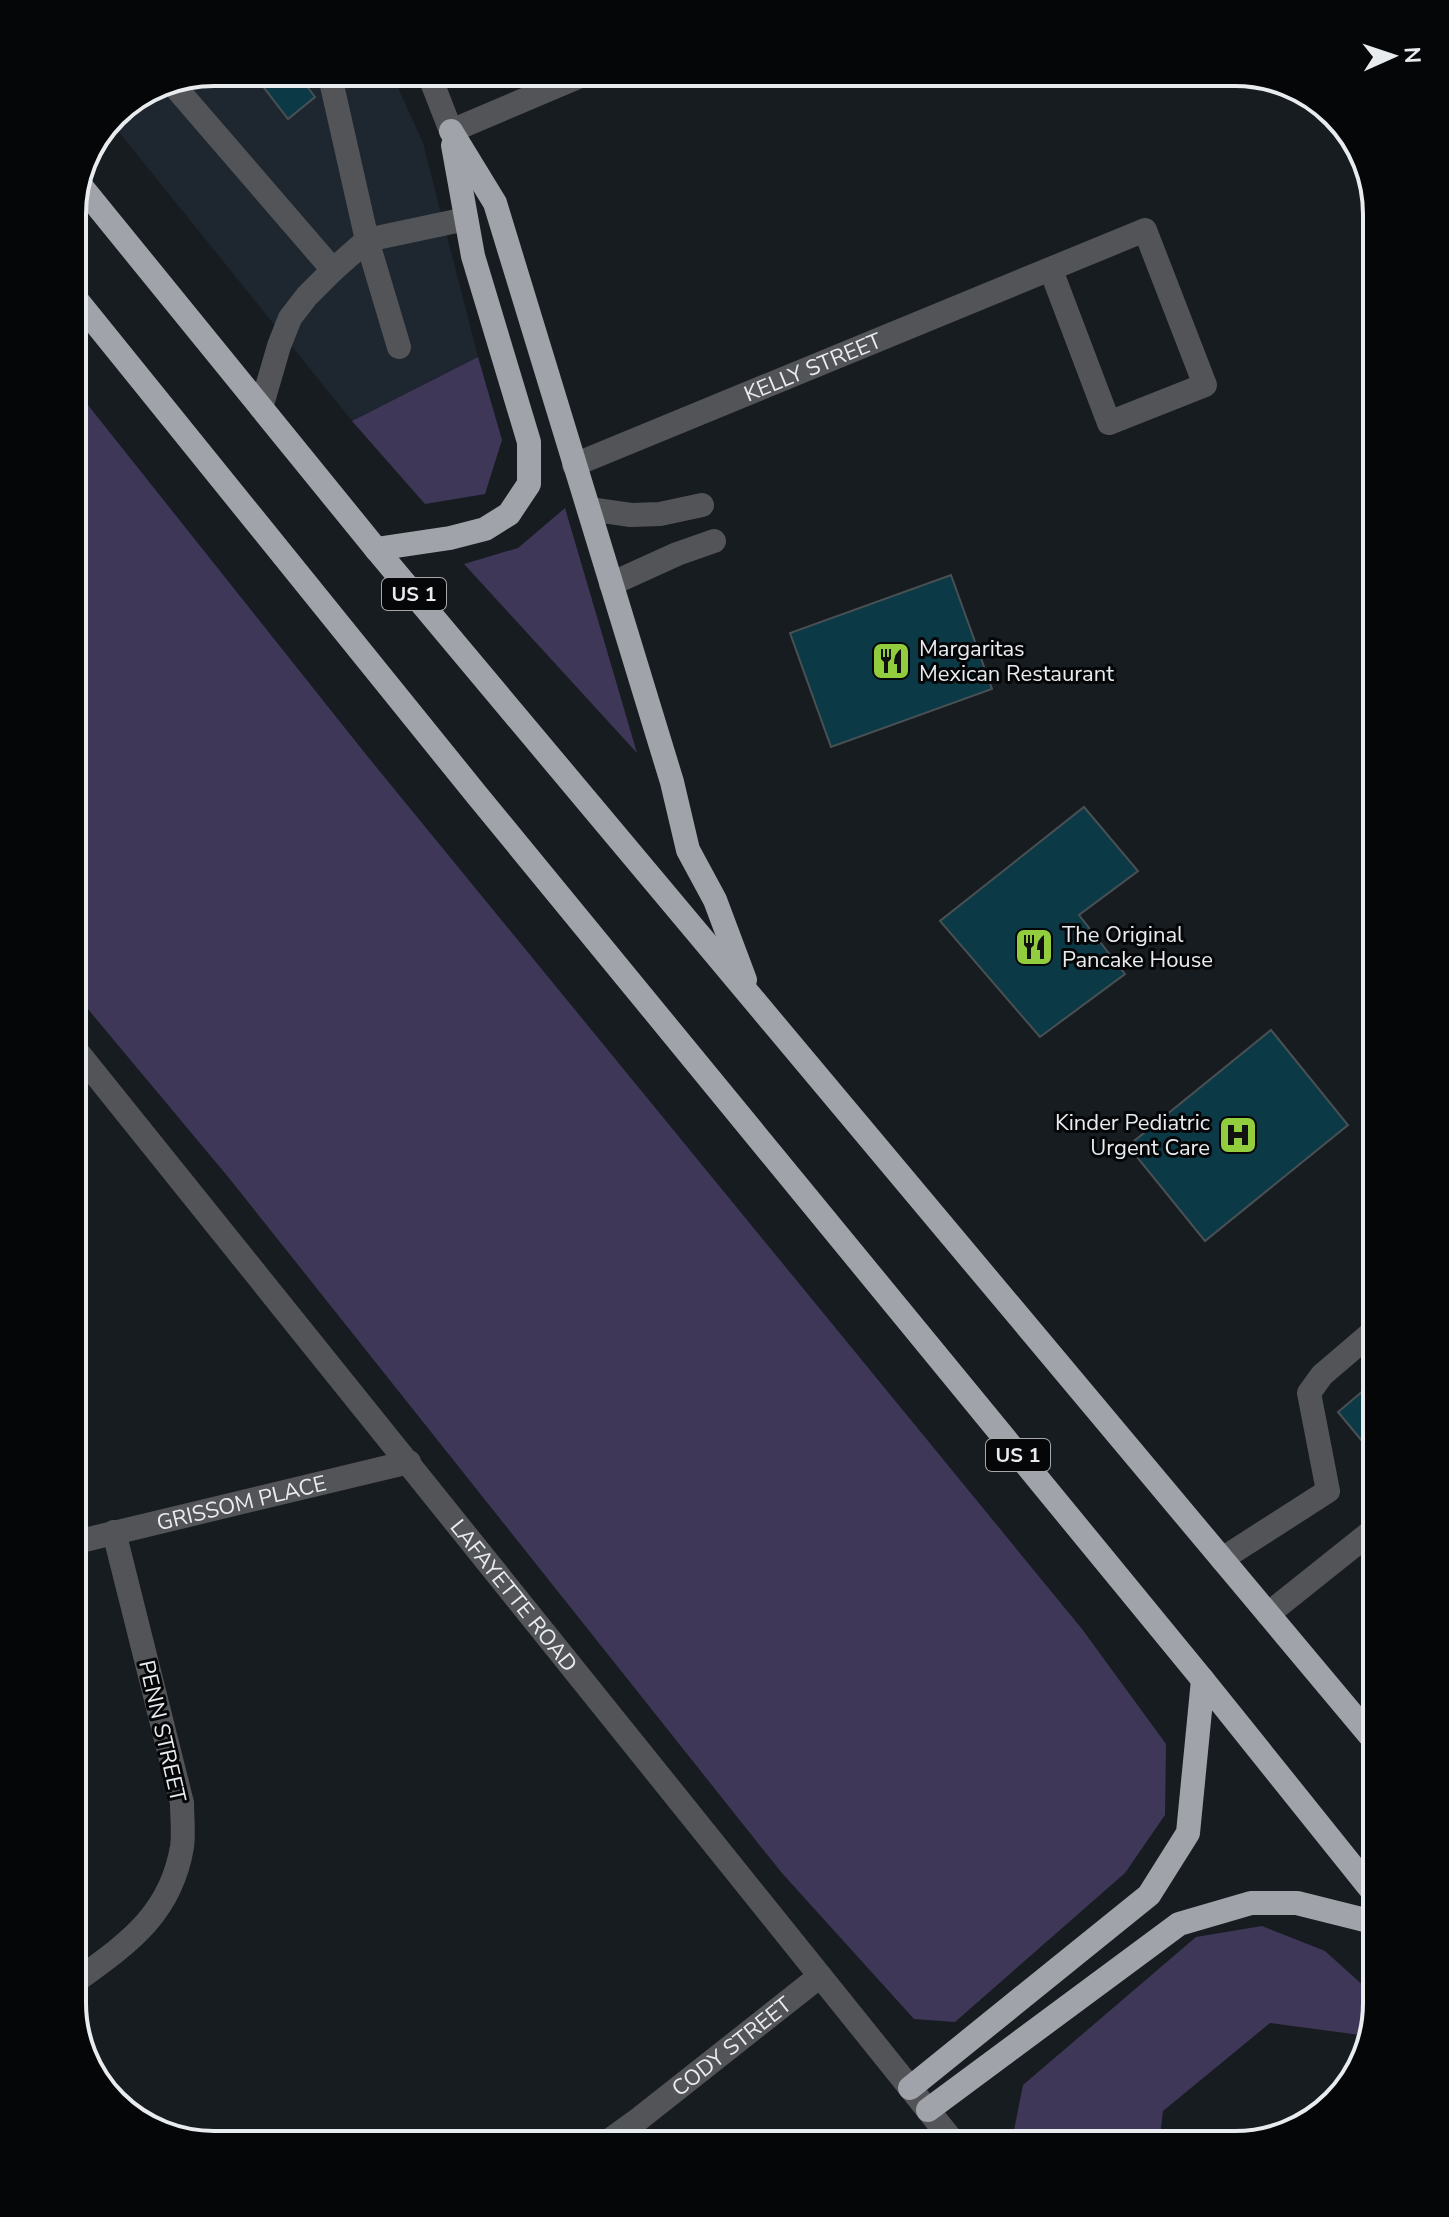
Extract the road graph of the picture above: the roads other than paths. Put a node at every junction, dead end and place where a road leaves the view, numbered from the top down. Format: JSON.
{"nodes":[{"id":1,"x":332,"y":86,"type":"edge"},
{"id":2,"x":433,"y":86,"type":"edge"},
{"id":3,"x":557,"y":86,"type":"edge"},
{"id":4,"x":179,"y":91,"type":"edge"},
{"id":5,"x":451,"y":131,"type":"junction"},
{"id":6,"x":88,"y":194,"type":"edge"},
{"id":7,"x":466,"y":219,"type":"junction"},
{"id":8,"x":367,"y":240,"type":"junction"},
{"id":9,"x":333,"y":270,"type":"junction"},
{"id":10,"x":1051,"y":270,"type":"junction"},
{"id":11,"x":86,"y":311,"type":"edge"},
{"id":12,"x":399,"y":347,"type":"dead end"},
{"id":13,"x":261,"y":408,"type":"junction"},
{"id":14,"x":574,"y":465,"type":"junction"},
{"id":15,"x":702,"y":505,"type":"dead end"},
{"id":16,"x":589,"y":509,"type":"junction"},
{"id":17,"x":714,"y":541,"type":"dead end"},
{"id":18,"x":376,"y":549,"type":"junction"},
{"id":19,"x":611,"y":584,"type":"junction"},
{"id":20,"x":752,"y":998,"type":"junction"},
{"id":21,"x":86,"y":1062,"type":"edge"},
{"id":22,"x":1363,"y":1340,"type":"edge"},
{"id":23,"x":409,"y":1462,"type":"junction"},
{"id":24,"x":114,"y":1532,"type":"junction"},
{"id":25,"x":1363,"y":1538,"type":"edge"},
{"id":26,"x":86,"y":1539,"type":"edge"},
{"id":27,"x":1222,"y":1559,"type":"junction"},
{"id":28,"x":1268,"y":1614,"type":"junction"},
{"id":29,"x":1203,"y":1680,"type":"junction"},
{"id":30,"x":1363,"y":1727,"type":"edge"},
{"id":31,"x":1363,"y":1880,"type":"edge"},
{"id":32,"x":1363,"y":1920,"type":"edge"},
{"id":33,"x":86,"y":1974,"type":"edge"},
{"id":34,"x":820,"y":1976,"type":"junction"},
{"id":35,"x":910,"y":2088,"type":"junction"},
{"id":36,"x":928,"y":2110,"type":"junction"},
{"id":37,"x":622,"y":2131,"type":"edge"},
{"id":38,"x":945,"y":2131,"type":"edge"}],
"edges":[{"from":1,"to":8,"type":"street"},
{"from":2,"to":5,"type":"street"},
{"from":3,"to":5,"type":"street"},
{"from":4,"to":9,"type":"street"},
{"from":5,"to":7,"type":"highway"},
{"from":5,"to":14,"type":"highway"},
{"from":6,"to":13,"type":"highway","number":"US 1"},
{"from":7,"to":8,"type":"street"},
{"from":7,"to":18,"type":"highway"},
{"from":8,"to":9,"type":"street"},
{"from":8,"to":12,"type":"street"},
{"from":9,"to":13,"type":"street"},
{"from":10,"to":10,"type":"street","name":"KELLY STREET"},
{"from":10,"to":14,"type":"street","name":"KELLY STREET"},
{"from":11,"to":29,"type":"highway","number":"US 1"},
{"from":13,"to":18,"type":"highway","number":"US 1"},
{"from":14,"to":16,"type":"highway"},
{"from":15,"to":16,"type":"street"},
{"from":16,"to":19,"type":"highway"},
{"from":17,"to":19,"type":"street"},
{"from":18,"to":20,"type":"highway","number":"US 1"},
{"from":19,"to":20,"type":"highway"},
{"from":20,"to":27,"type":"highway","number":"US 1"},
{"from":21,"to":23,"type":"street","name":"LAFAYETTE ROAD"},
{"from":22,"to":27,"type":"street"},
{"from":23,"to":24,"type":"street","name":"GRISSOM PLACE"},
{"from":23,"to":34,"type":"street","name":"LAFAYETTE ROAD"},
{"from":24,"to":26,"type":"street","name":"GRISSOM PLACE"},
{"from":24,"to":33,"type":"street","name":"PENN STREET"},
{"from":25,"to":28,"type":"street"},
{"from":27,"to":28,"type":"highway","number":"US 1"},
{"from":28,"to":30,"type":"highway","number":"US 1"},
{"from":29,"to":31,"type":"highway","number":"US 1"},
{"from":29,"to":35,"type":"highway"},
{"from":32,"to":36,"type":"highway"},
{"from":34,"to":35,"type":"street","name":"LAFAYETTE ROAD"},
{"from":34,"to":37,"type":"street","name":"CODY STREET"},
{"from":35,"to":36,"type":"street","name":"LAFAYETTE ROAD"},
{"from":36,"to":38,"type":"street","name":"LAFAYETTE ROAD"}]}
